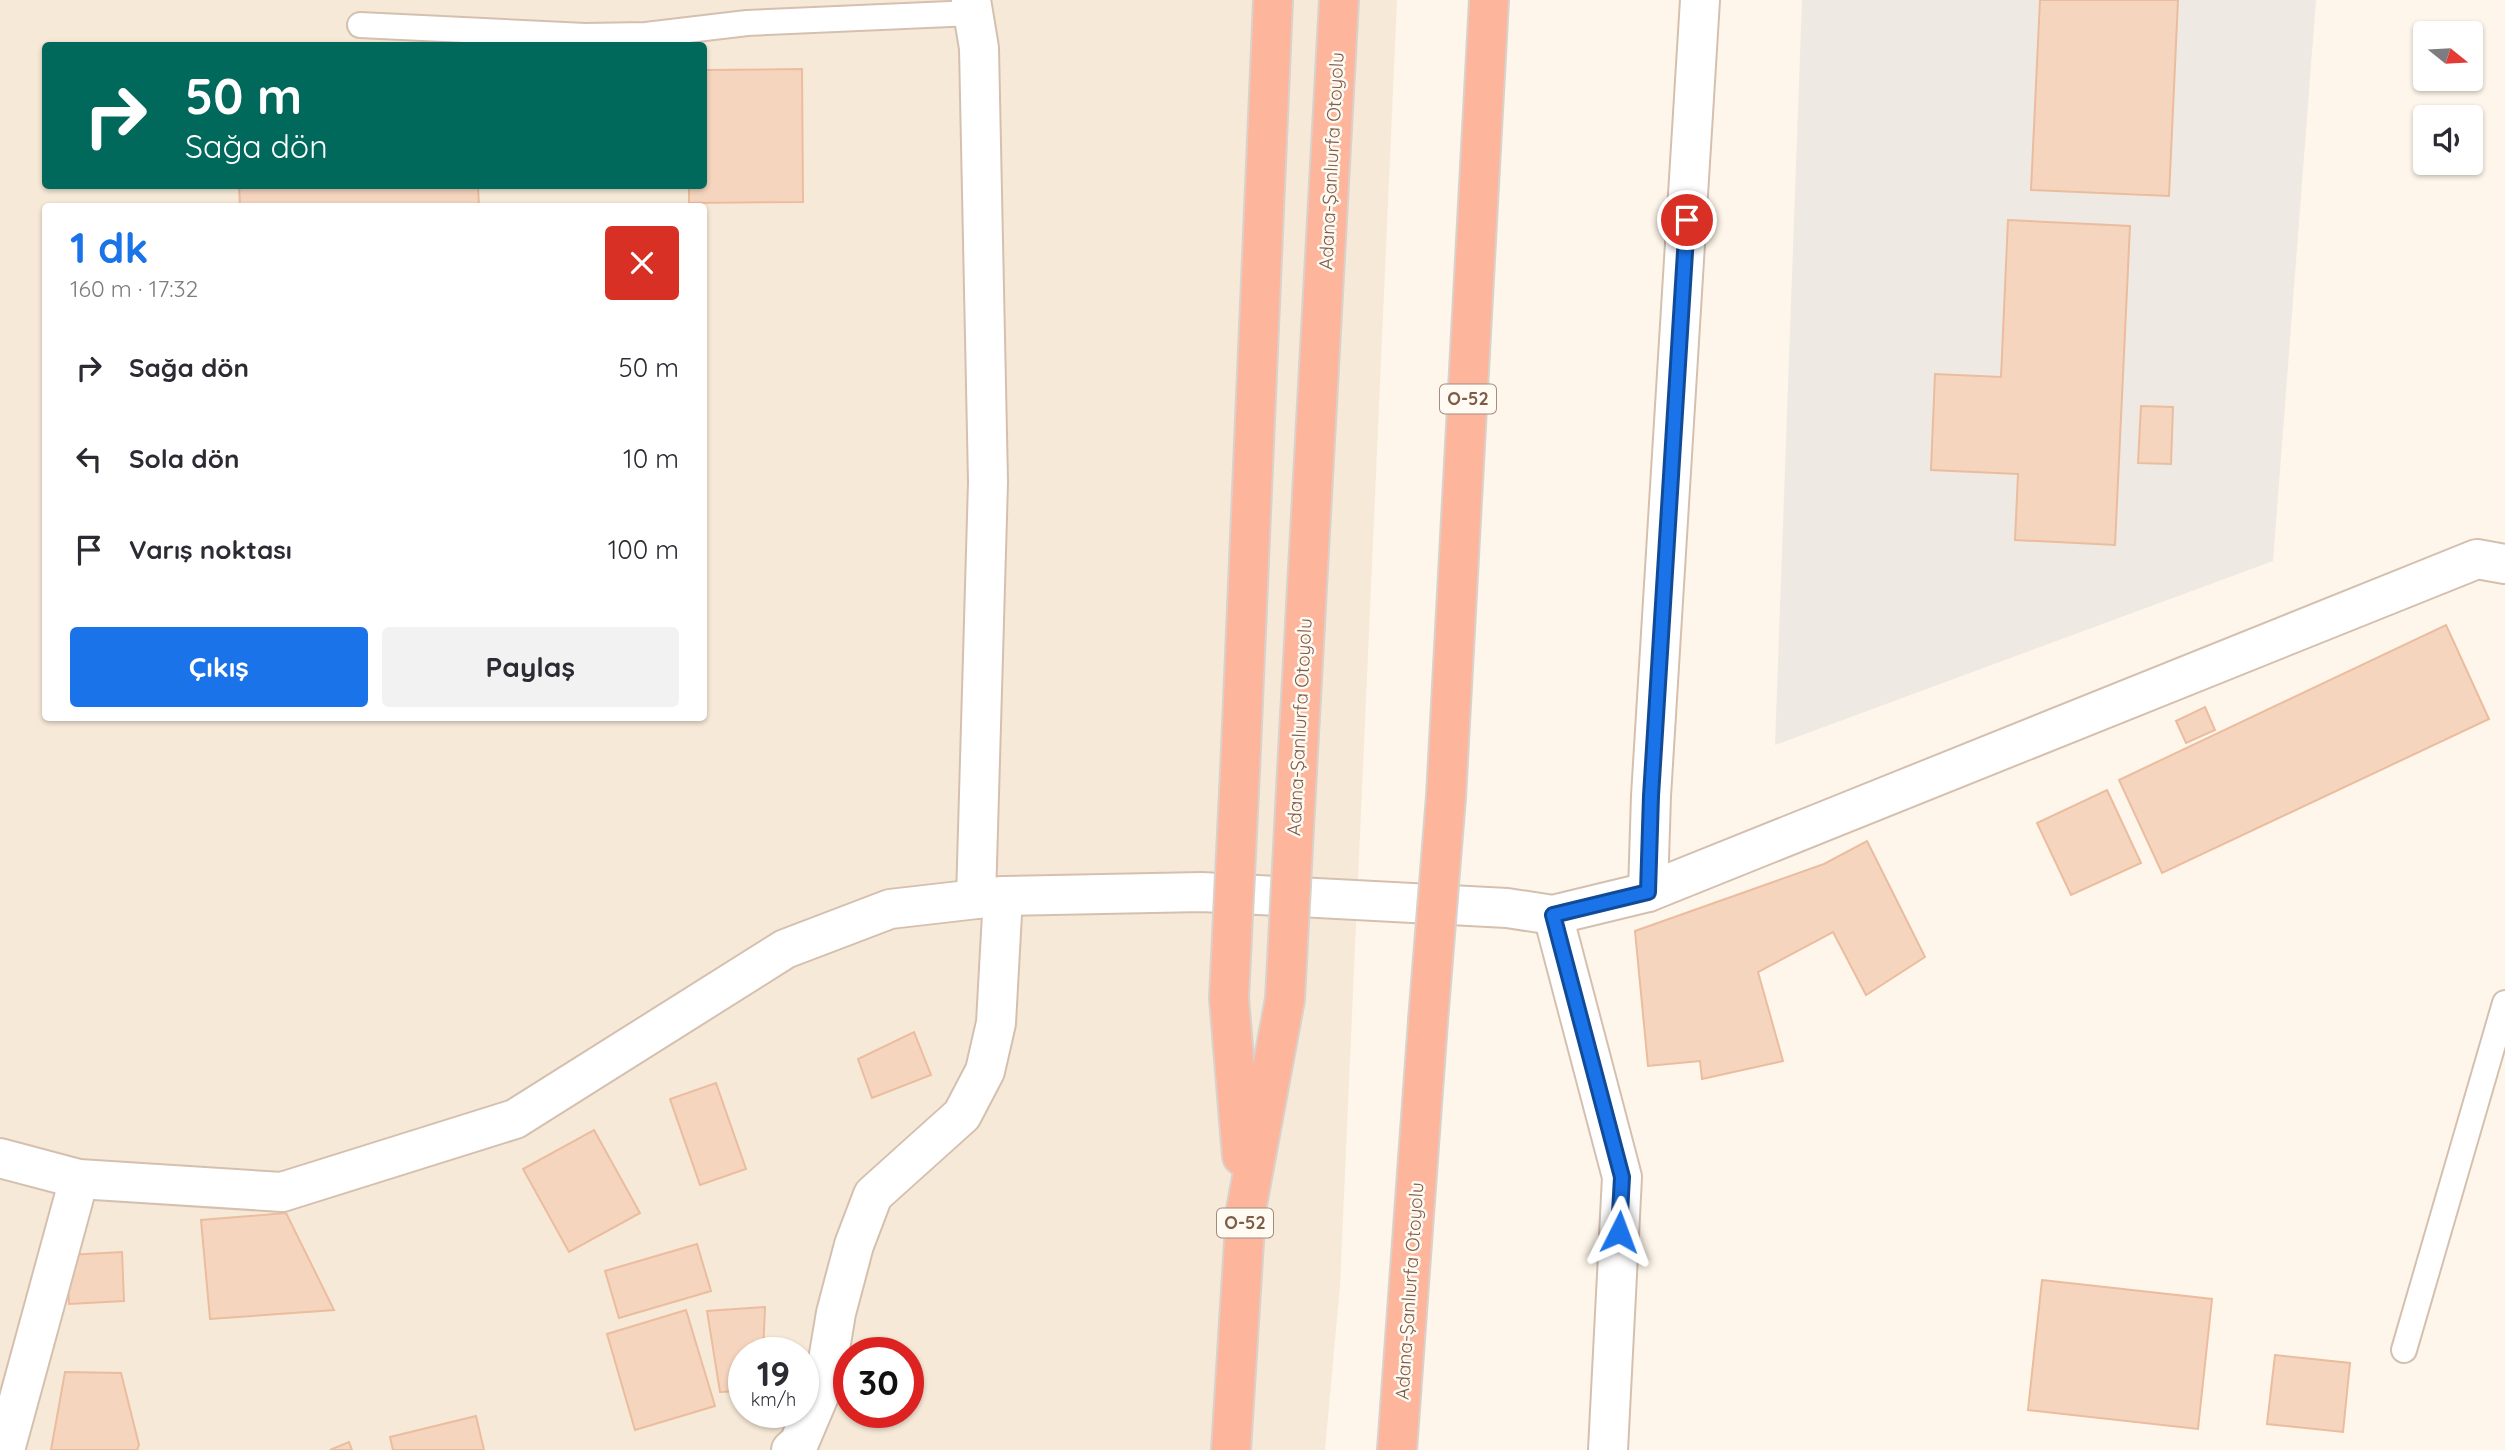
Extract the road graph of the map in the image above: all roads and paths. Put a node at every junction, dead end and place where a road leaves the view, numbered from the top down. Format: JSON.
{"nodes":[{"id":1,"x":1273,"y":0,"type":"edge"},
{"id":2,"x":1339,"y":0,"type":"edge"},
{"id":3,"x":1489,"y":0,"type":"edge"},
{"id":4,"x":1700,"y":0,"type":"edge"},
{"id":5,"x":972,"y":7,"type":"edge"},
{"id":6,"x":360,"y":25,"type":"dead end"},
{"id":7,"x":2505,"y":564,"type":"edge"},
{"id":8,"x":1648,"y":892,"type":"junction"},
{"id":9,"x":990,"y":897,"type":"junction"},
{"id":10,"x":1553,"y":915,"type":"junction"},
{"id":11,"x":2505,"y":1003,"type":"edge"},
{"id":12,"x":0,"y":1158,"type":"edge"},
{"id":13,"x":79,"y":1179,"type":"junction"},
{"id":14,"x":1246,"y":1210,"type":"junction"},
{"id":15,"x":2404,"y":1350,"type":"dead end"},
{"id":16,"x":5,"y":1450,"type":"edge"},
{"id":17,"x":791,"y":1450,"type":"edge"},
{"id":18,"x":1231,"y":1450,"type":"edge"},
{"id":19,"x":1397,"y":1450,"type":"edge"},
{"id":20,"x":1608,"y":1450,"type":"edge"}],
"edges":[{"from":1,"to":14,"type":"highway","bridge":true},
{"from":2,"to":14,"type":"highway","name":"Adana-Şanlıurfa Otoyolu","number":"O-52","bridge":true},
{"from":3,"to":19,"type":"highway","name":"Adana-Şanlıurfa Otoyolu","number":"O-52","bridge":true},
{"from":4,"to":8,"type":"street"},
{"from":5,"to":6,"type":"lane"},
{"from":5,"to":9,"type":"street"},
{"from":7,"to":8,"type":"street"},
{"from":8,"to":10,"type":"street"},
{"from":9,"to":10,"type":"street"},
{"from":9,"to":13,"type":"street"},
{"from":9,"to":17,"type":"street"},
{"from":10,"to":20,"type":"street"},
{"from":11,"to":15,"type":"lane"},
{"from":12,"to":13,"type":"street"},
{"from":13,"to":16,"type":"street"},
{"from":14,"to":18,"type":"highway","name":"Adana-Şanlıurfa Otoyolu","number":"O-52"}]}
